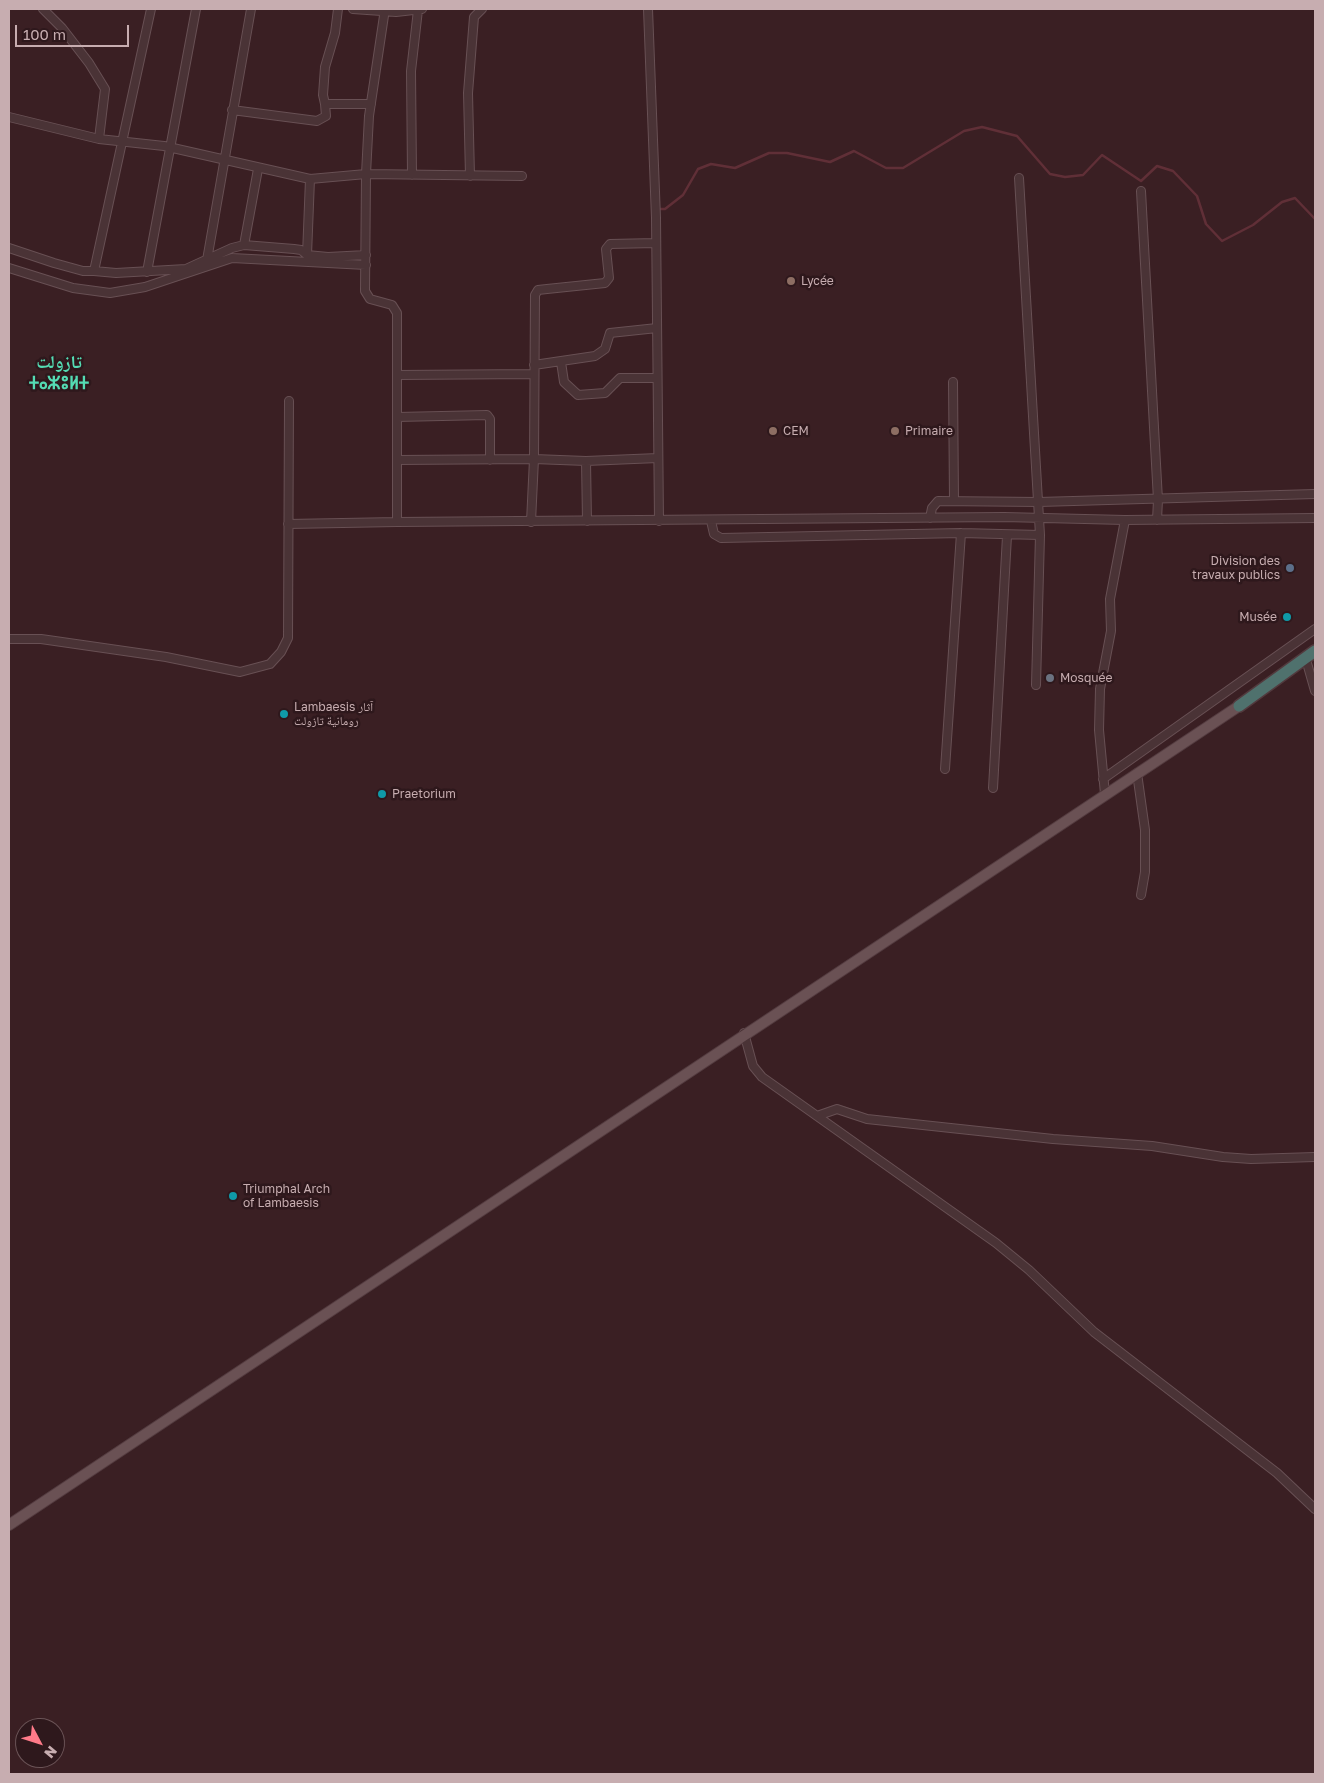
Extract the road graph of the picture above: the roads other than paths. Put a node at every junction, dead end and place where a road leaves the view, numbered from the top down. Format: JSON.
{"nodes":[{"id":1,"x":43,"y":9,"type":"edge"},
{"id":2,"x":151,"y":9,"type":"edge"},
{"id":3,"x":196,"y":9,"type":"edge"},
{"id":4,"x":251,"y":9,"type":"edge"},
{"id":5,"x":338,"y":9,"type":"edge"},
{"id":6,"x":353,"y":9,"type":"edge"},
{"id":7,"x":385,"y":9,"type":"edge"},
{"id":8,"x":420,"y":9,"type":"edge"},
{"id":9,"x":482,"y":9,"type":"edge"},
{"id":10,"x":648,"y":9,"type":"edge"},
{"id":11,"x":326,"y":104,"type":"junction"},
{"id":12,"x":371,"y":104,"type":"junction"},
{"id":13,"x":232,"y":110,"type":"junction"},
{"id":14,"x":9,"y":117,"type":"edge"},
{"id":15,"x":99,"y":139,"type":"junction"},
{"id":16,"x":121,"y":140,"type":"junction"},
{"id":17,"x":169,"y":148,"type":"junction"},
{"id":18,"x":224,"y":161,"type":"junction"},
{"id":19,"x":258,"y":168,"type":"junction"},
{"id":20,"x":366,"y":174,"type":"junction"},
{"id":21,"x":412,"y":175,"type":"junction"},
{"id":22,"x":470,"y":176,"type":"junction"},
{"id":23,"x":522,"y":176,"type":"dead end"},
{"id":24,"x":1020,"y":178,"type":"dead end"},
{"id":25,"x":310,"y":179,"type":"junction"},
{"id":26,"x":1141,"y":191,"type":"dead end"},
{"id":27,"x":656,"y":243,"type":"junction"},
{"id":28,"x":244,"y":245,"type":"junction"},
{"id":29,"x":9,"y":248,"type":"edge"},
{"id":30,"x":307,"y":255,"type":"junction"},
{"id":31,"x":366,"y":255,"type":"junction"},
{"id":32,"x":207,"y":260,"type":"junction"},
{"id":33,"x":366,"y":265,"type":"junction"},
{"id":34,"x":9,"y":268,"type":"edge"},
{"id":35,"x":94,"y":271,"type":"junction"},
{"id":36,"x":147,"y":272,"type":"junction"},
{"id":37,"x":657,"y":328,"type":"junction"},
{"id":38,"x":561,"y":362,"type":"junction"},
{"id":39,"x":534,"y":370,"type":"junction"},
{"id":40,"x":396,"y":374,"type":"junction"},
{"id":41,"x":657,"y":378,"type":"junction"},
{"id":42,"x":953,"y":382,"type":"dead end"},
{"id":43,"x":289,"y":401,"type":"dead end"},
{"id":44,"x":397,"y":417,"type":"junction"},
{"id":45,"x":658,"y":458,"type":"junction"},
{"id":46,"x":534,"y":459,"type":"junction"},
{"id":47,"x":397,"y":460,"type":"junction"},
{"id":48,"x":490,"y":460,"type":"junction"},
{"id":49,"x":586,"y":461,"type":"junction"},
{"id":50,"x":1315,"y":494,"type":"edge"},
{"id":51,"x":954,"y":500,"type":"junction"},
{"id":52,"x":1158,"y":500,"type":"junction"},
{"id":53,"x":1039,"y":502,"type":"junction"},
{"id":54,"x":930,"y":518,"type":"junction"},
{"id":55,"x":1040,"y":518,"type":"junction"},
{"id":56,"x":1315,"y":518,"type":"edge"},
{"id":57,"x":659,"y":520,"type":"junction"},
{"id":58,"x":1125,"y":520,"type":"junction"},
{"id":59,"x":1157,"y":520,"type":"junction"},
{"id":60,"x":587,"y":521,"type":"junction"},
{"id":61,"x":711,"y":521,"type":"junction"},
{"id":62,"x":397,"y":522,"type":"junction"},
{"id":63,"x":531,"y":522,"type":"junction"},
{"id":64,"x":288,"y":524,"type":"junction"},
{"id":65,"x":961,"y":533,"type":"junction"},
{"id":66,"x":1040,"y":535,"type":"junction"},
{"id":67,"x":1007,"y":536,"type":"junction"},
{"id":68,"x":1315,"y":629,"type":"edge"},
{"id":69,"x":9,"y":639,"type":"edge"},
{"id":70,"x":1315,"y":651,"type":"edge"},
{"id":71,"x":1311,"y":660,"type":"edge"},
{"id":72,"x":1036,"y":685,"type":"dead end"},
{"id":73,"x":1315,"y":691,"type":"edge"},
{"id":74,"x":1239,"y":706,"type":"junction"},
{"id":75,"x":945,"y":769,"type":"dead end"},
{"id":76,"x":1137,"y":773,"type":"junction"},
{"id":77,"x":1103,"y":779,"type":"junction"},
{"id":78,"x":992,"y":788,"type":"dead end"},
{"id":79,"x":1105,"y":794,"type":"junction"},
{"id":80,"x":1141,"y":895,"type":"dead end"},
{"id":81,"x":744,"y":1033,"type":"junction"},
{"id":82,"x":817,"y":1116,"type":"junction"},
{"id":83,"x":1315,"y":1157,"type":"edge"},
{"id":84,"x":1315,"y":1509,"type":"edge"},
{"id":85,"x":9,"y":1525,"type":"edge"}],
"edges":[{"from":1,"to":15,"type":"street"},
{"from":2,"to":16,"type":"street"},
{"from":3,"to":17,"type":"street"},
{"from":4,"to":13,"type":"street"},
{"from":5,"to":11,"type":"street"},
{"from":6,"to":7,"type":"street"},
{"from":7,"to":8,"type":"street"},
{"from":7,"to":12,"type":"street"},
{"from":8,"to":21,"type":"street"},
{"from":9,"to":22,"type":"street"},
{"from":10,"to":27,"type":"street"},
{"from":11,"to":12,"type":"street"},
{"from":11,"to":13,"type":"street"},
{"from":12,"to":20,"type":"street"},
{"from":13,"to":18,"type":"street"},
{"from":14,"to":15,"type":"street"},
{"from":15,"to":16,"type":"street"},
{"from":16,"to":17,"type":"street"},
{"from":16,"to":35,"type":"street"},
{"from":17,"to":18,"type":"street"},
{"from":17,"to":36,"type":"street"},
{"from":18,"to":19,"type":"street"},
{"from":18,"to":32,"type":"street"},
{"from":19,"to":25,"type":"street"},
{"from":19,"to":28,"type":"street"},
{"from":20,"to":21,"type":"street"},
{"from":20,"to":25,"type":"street"},
{"from":20,"to":31,"type":"street"},
{"from":21,"to":22,"type":"street"},
{"from":22,"to":23,"type":"street"},
{"from":24,"to":53,"type":"street"},
{"from":25,"to":30,"type":"street"},
{"from":26,"to":52,"type":"street"},
{"from":27,"to":37,"type":"street"},
{"from":27,"to":39,"type":"street"},
{"from":28,"to":30,"type":"street"},
{"from":28,"to":32,"type":"street"},
{"from":29,"to":35,"type":"street"},
{"from":30,"to":31,"type":"street"},
{"from":31,"to":33,"type":"street"},
{"from":32,"to":36,"type":"street"},
{"from":33,"to":34,"type":"street"},
{"from":33,"to":40,"type":"street"},
{"from":35,"to":36,"type":"street"},
{"from":37,"to":38,"type":"street"},
{"from":37,"to":41,"type":"street"},
{"from":38,"to":39,"type":"street"},
{"from":38,"to":41,"type":"street"},
{"from":39,"to":40,"type":"street"},
{"from":39,"to":46,"type":"street"},
{"from":40,"to":44,"type":"street"},
{"from":41,"to":45,"type":"street"},
{"from":42,"to":51,"type":"street"},
{"from":43,"to":64,"type":"street"},
{"from":44,"to":47,"type":"street"},
{"from":44,"to":48,"type":"street"},
{"from":45,"to":49,"type":"street"},
{"from":45,"to":57,"type":"street"},
{"from":46,"to":48,"type":"street"},
{"from":46,"to":49,"type":"street"},
{"from":46,"to":63,"type":"street"},
{"from":47,"to":48,"type":"street"},
{"from":47,"to":62,"type":"street"},
{"from":49,"to":60,"type":"street"},
{"from":50,"to":52,"type":"street"},
{"from":51,"to":53,"type":"street"},
{"from":51,"to":54,"type":"street"},
{"from":52,"to":53,"type":"street"},
{"from":52,"to":59,"type":"street"},
{"from":53,"to":55,"type":"street"},
{"from":54,"to":55,"type":"street"},
{"from":54,"to":61,"type":"street"},
{"from":55,"to":58,"type":"street"},
{"from":55,"to":66,"type":"street"},
{"from":56,"to":59,"type":"street"},
{"from":57,"to":60,"type":"street"},
{"from":57,"to":61,"type":"street"},
{"from":58,"to":59,"type":"street"},
{"from":58,"to":77,"type":"street"},
{"from":60,"to":63,"type":"street"},
{"from":61,"to":65,"type":"street"},
{"from":62,"to":63,"type":"street"},
{"from":62,"to":64,"type":"street"},
{"from":64,"to":69,"type":"street"},
{"from":65,"to":67,"type":"street"},
{"from":65,"to":75,"type":"street"},
{"from":66,"to":67,"type":"street"},
{"from":66,"to":72,"type":"street"},
{"from":67,"to":78,"type":"street"},
{"from":68,"to":77,"type":"street"},
{"from":70,"to":74,"type":"highway"},
{"from":71,"to":73,"type":"street"},
{"from":71,"to":74,"type":"highway"},
{"from":74,"to":76,"type":"main road"},
{"from":76,"to":79,"type":"main road"},
{"from":76,"to":80,"type":"street"},
{"from":77,"to":79,"type":"street"},
{"from":79,"to":81,"type":"main road"},
{"from":81,"to":82,"type":"street"},
{"from":81,"to":85,"type":"main road"},
{"from":82,"to":83,"type":"street"},
{"from":82,"to":84,"type":"street"}]}
